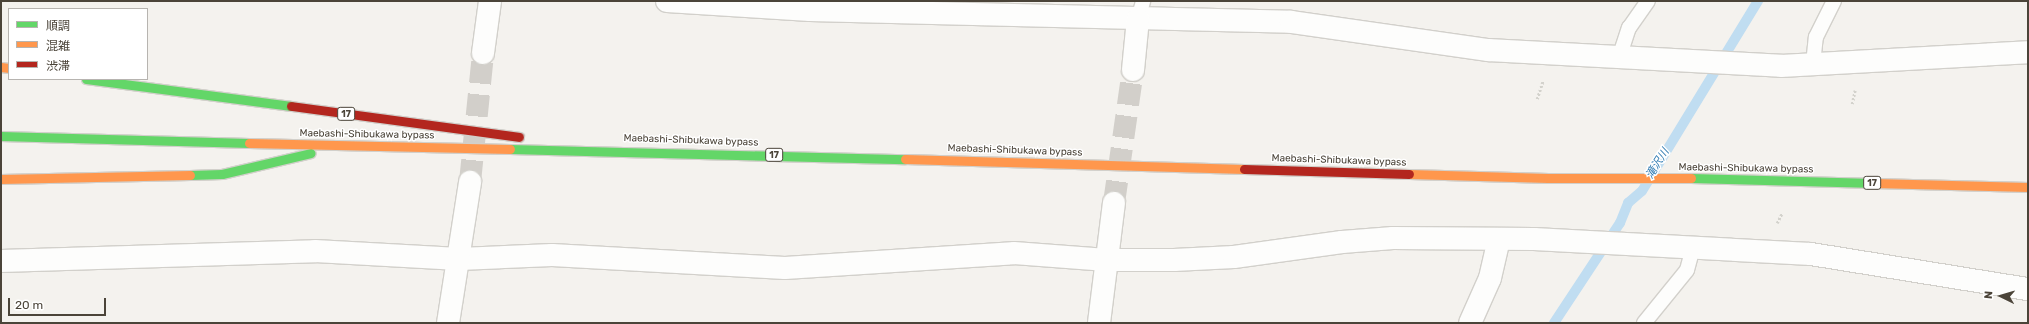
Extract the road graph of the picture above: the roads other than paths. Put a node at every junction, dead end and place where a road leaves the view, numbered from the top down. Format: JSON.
{"nodes":[{"id":1,"x":490,"y":1,"type":"edge"},
{"id":2,"x":667,"y":1,"type":"edge"},
{"id":3,"x":1648,"y":1,"type":"edge"},
{"id":4,"x":1834,"y":1,"type":"edge"},
{"id":5,"x":1141,"y":10,"type":"edge"},
{"id":6,"x":2028,"y":52,"type":"edge"},
{"id":7,"x":483,"y":53,"type":"tunnel mouth"},
{"id":8,"x":1619,"y":58,"type":"junction"},
{"id":9,"x":1813,"y":64,"type":"junction"},
{"id":10,"x":1133,"y":70,"type":"tunnel mouth"},
{"id":11,"x":93,"y":80,"type":"edge"},
{"id":12,"x":1,"y":136,"type":"edge"},
{"id":13,"x":342,"y":146,"type":"junction"},
{"id":14,"x":606,"y":150,"type":"junction"},
{"id":15,"x":1,"y":179,"type":"edge"},
{"id":16,"x":470,"y":182,"type":"tunnel mouth"},
{"id":17,"x":2028,"y":187,"type":"edge"},
{"id":18,"x":1114,"y":203,"type":"tunnel mouth"},
{"id":19,"x":1499,"y":240,"type":"junction"},
{"id":20,"x":1684,"y":246,"type":"junction"},
{"id":21,"x":459,"y":259,"type":"junction"},
{"id":22,"x":1107,"y":260,"type":"junction"},
{"id":23,"x":1,"y":262,"type":"edge"},
{"id":24,"x":2028,"y":289,"type":"edge"},
{"id":25,"x":448,"y":323,"type":"edge"},
{"id":26,"x":1099,"y":323,"type":"edge"},
{"id":27,"x":1470,"y":323,"type":"edge"},
{"id":28,"x":1644,"y":323,"type":"edge"}],
"edges":[{"from":1,"to":7,"type":"street"},
{"from":2,"to":5,"type":"street"},
{"from":3,"to":8,"type":"lane"},
{"from":4,"to":9,"type":"lane"},
{"from":5,"to":8,"type":"street"},
{"from":5,"to":10,"type":"street"},
{"from":6,"to":9,"type":"street"},
{"from":8,"to":9,"type":"street"},
{"from":11,"to":14,"type":"highway","number":"17"},
{"from":12,"to":13,"type":"highway","name":"Maebashi-Shibukawa bypass","number":"17"},
{"from":13,"to":14,"type":"highway","name":"Maebashi-Shibukawa bypass","number":"17"},
{"from":13,"to":15,"type":"highway","number":"17"},
{"from":14,"to":17,"type":"highway","name":"Maebashi-Shibukawa bypass","number":"17"},
{"from":16,"to":21,"type":"street"},
{"from":18,"to":22,"type":"street"},
{"from":19,"to":20,"type":"street"},
{"from":19,"to":22,"type":"street"},
{"from":19,"to":27,"type":"street"},
{"from":20,"to":24,"type":"street"},
{"from":20,"to":28,"type":"lane"},
{"from":21,"to":22,"type":"street"},
{"from":21,"to":23,"type":"street"},
{"from":21,"to":25,"type":"street"},
{"from":22,"to":26,"type":"street"}]}
